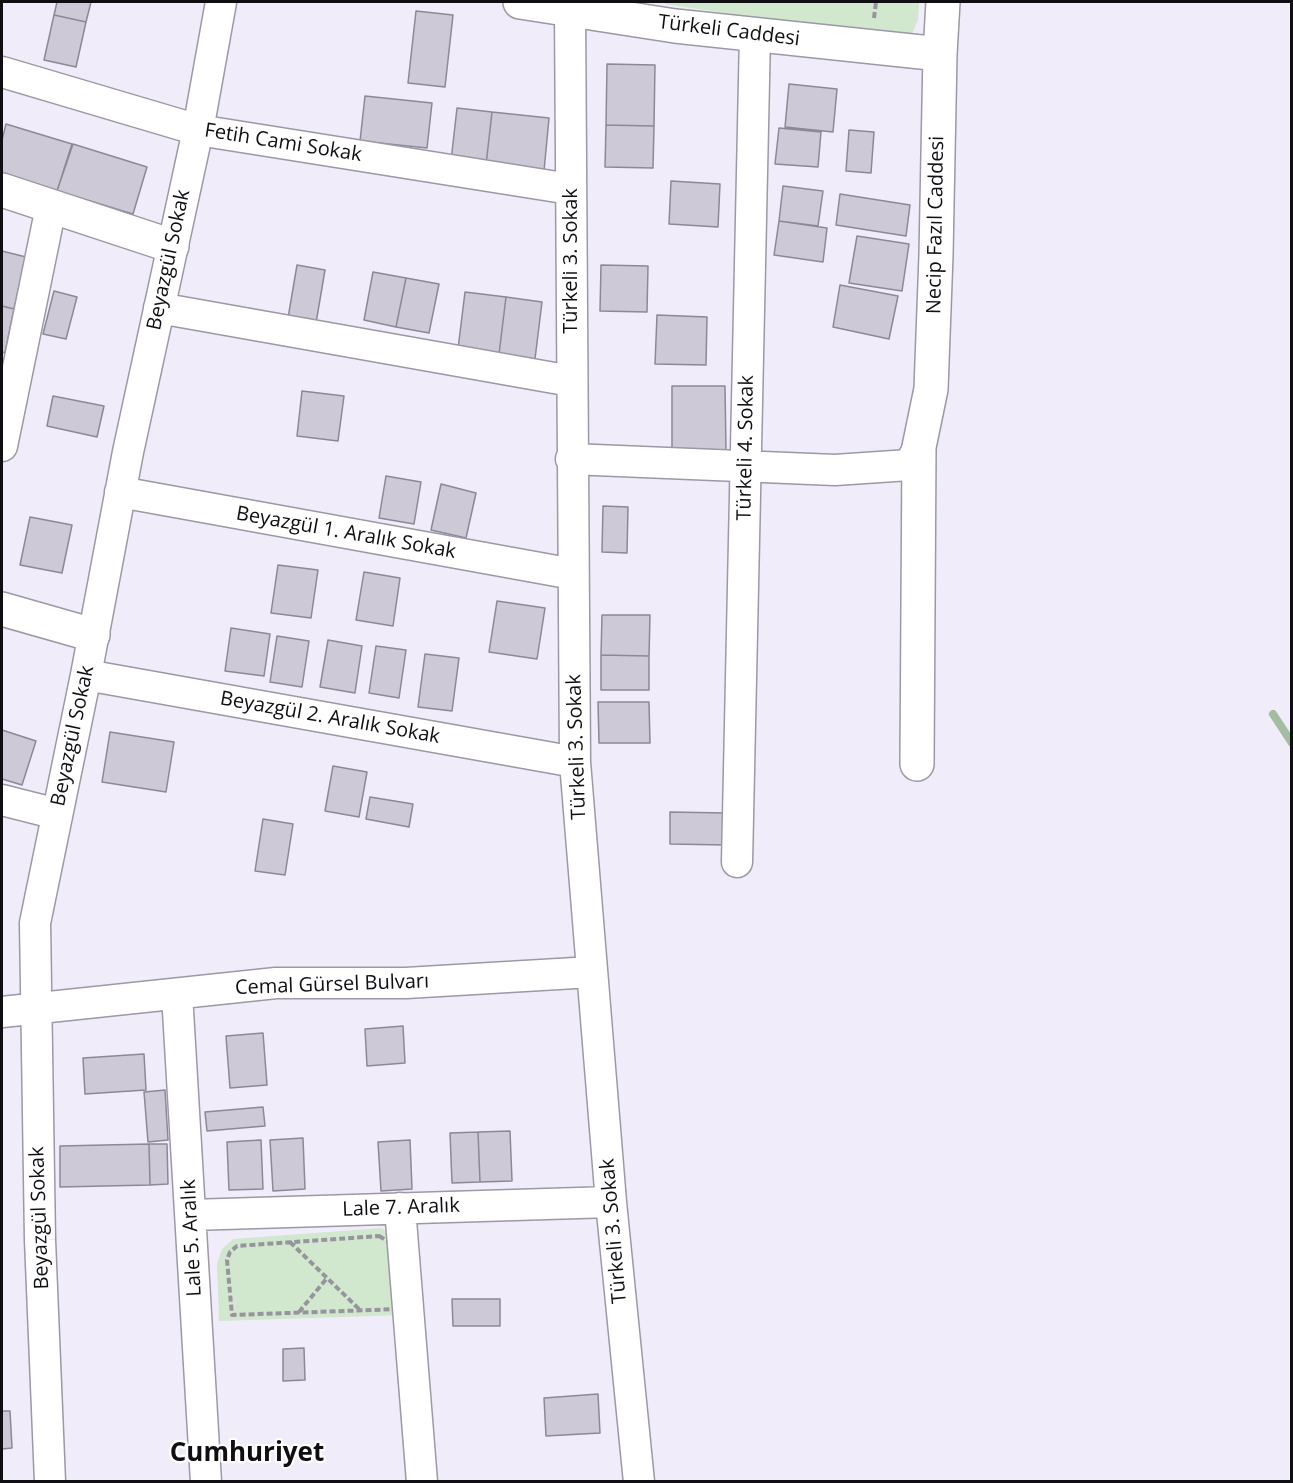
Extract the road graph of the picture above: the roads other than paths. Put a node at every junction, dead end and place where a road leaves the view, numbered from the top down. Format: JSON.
{"nodes":[{"id":1,"x":221,"y":2,"type":"edge"},
{"id":2,"x":520,"y":2,"type":"edge"},
{"id":3,"x":943,"y":2,"type":"edge"},
{"id":4,"x":570,"y":9,"type":"junction"},
{"id":5,"x":656,"y":12,"type":"edge"},
{"id":6,"x":755,"y":34,"type":"junction"},
{"id":7,"x":940,"y":54,"type":"junction"},
{"id":8,"x":2,"y":72,"type":"edge"},
{"id":9,"x":198,"y":130,"type":"junction"},
{"id":10,"x":570,"y":189,"type":"junction"},
{"id":11,"x":2,"y":190,"type":"edge"},
{"id":12,"x":51,"y":207,"type":"junction"},
{"id":13,"x":172,"y":246,"type":"junction"},
{"id":14,"x":159,"y":309,"type":"junction"},
{"id":15,"x":571,"y":381,"type":"junction"},
{"id":16,"x":2,"y":446,"type":"edge"},
{"id":17,"x":920,"y":447,"type":"junction"},
{"id":18,"x":572,"y":459,"type":"junction"},
{"id":19,"x":745,"y":466,"type":"junction"},
{"id":20,"x":120,"y":492,"type":"junction"},
{"id":21,"x":573,"y":574,"type":"junction"},
{"id":22,"x":2,"y":609,"type":"edge"},
{"id":23,"x":93,"y":635,"type":"junction"},
{"id":24,"x":86,"y":675,"type":"junction"},
{"id":25,"x":575,"y":762,"type":"junction"},
{"id":26,"x":917,"y":764,"type":"dead end"},
{"id":27,"x":2,"y":800,"type":"edge"},
{"id":28,"x":57,"y":814,"type":"junction"},
{"id":29,"x":736,"y":862,"type":"dead end"},
{"id":30,"x":592,"y":972,"type":"junction"},
{"id":31,"x":177,"y":994,"type":"junction"},
{"id":32,"x":36,"y":1009,"type":"junction"},
{"id":33,"x":2,"y":1012,"type":"edge"},
{"id":34,"x":611,"y":1202,"type":"junction"},
{"id":35,"x":399,"y":1208,"type":"junction"},
{"id":36,"x":190,"y":1215,"type":"junction"},
{"id":37,"x":50,"y":1482,"type":"edge"},
{"id":38,"x":206,"y":1482,"type":"edge"},
{"id":39,"x":422,"y":1482,"type":"edge"},
{"id":40,"x":639,"y":1482,"type":"edge"}],
"edges":[{"from":1,"to":9,"type":"street","name":"Beyazgül Sokak"},
{"from":2,"to":4,"type":"street","name":"Türkeli Caddesi"},
{"from":3,"to":7,"type":"street","name":"Necip Fazıl Caddesi"},
{"from":4,"to":5,"type":"street","name":"Türkeli Caddesi"},
{"from":4,"to":10,"type":"street","name":"Türkeli 3. Sokak"},
{"from":5,"to":6,"type":"street","name":"Türkeli Caddesi"},
{"from":6,"to":7,"type":"street","name":"Türkeli Caddesi"},
{"from":6,"to":19,"type":"street","name":"Türkeli 4. Sokak"},
{"from":7,"to":17,"type":"street","name":"Necip Fazıl Caddesi"},
{"from":8,"to":9,"type":"street","name":"Fetih Cami Sokak"},
{"from":9,"to":10,"type":"street","name":"Fetih Cami Sokak"},
{"from":9,"to":13,"type":"street","name":"Beyazgül Sokak"},
{"from":10,"to":15,"type":"street","name":"Türkeli 3. Sokak"},
{"from":11,"to":12,"type":"street"},
{"from":12,"to":13,"type":"street"},
{"from":12,"to":16,"type":"street"},
{"from":13,"to":14,"type":"street","name":"Beyazgül Sokak"},
{"from":14,"to":15,"type":"street"},
{"from":14,"to":20,"type":"street","name":"Beyazgül Sokak"},
{"from":15,"to":18,"type":"street","name":"Türkeli 3. Sokak"},
{"from":17,"to":19,"type":"street"},
{"from":17,"to":26,"type":"street","name":"Necip Fazıl Caddesi"},
{"from":18,"to":19,"type":"street"},
{"from":18,"to":21,"type":"street","name":"Türkeli 3. Sokak"},
{"from":19,"to":29,"type":"street","name":"Türkeli 4. Sokak"},
{"from":20,"to":21,"type":"street","name":"Beyazgül 1. Aralık Sokak"},
{"from":20,"to":23,"type":"street","name":"Beyazgül Sokak"},
{"from":21,"to":25,"type":"street","name":"Türkeli 3. Sokak"},
{"from":22,"to":23,"type":"street"},
{"from":23,"to":24,"type":"street","name":"Beyazgül Sokak"},
{"from":24,"to":25,"type":"street","name":"Beyazgül 2. Aralık Sokak"},
{"from":24,"to":28,"type":"street","name":"Beyazgül Sokak"},
{"from":25,"to":30,"type":"street","name":"Türkeli 3. Sokak"},
{"from":27,"to":28,"type":"street"},
{"from":28,"to":32,"type":"street","name":"Beyazgül Sokak"},
{"from":30,"to":31,"type":"street","name":"Cemal Gürsel Bulvarı"},
{"from":30,"to":34,"type":"street","name":"Türkeli 3. Sokak"},
{"from":31,"to":32,"type":"street","name":"Cemal Gürsel Bulvarı"},
{"from":31,"to":36,"type":"street","name":"Lale 5. Aralık"},
{"from":32,"to":33,"type":"street","name":"Cemal Gürsel Bulvarı"},
{"from":32,"to":37,"type":"street","name":"Beyazgül Sokak"},
{"from":34,"to":35,"type":"street","name":"Lale 7. Aralık"},
{"from":34,"to":40,"type":"street","name":"Türkeli 3. Sokak"},
{"from":35,"to":36,"type":"street","name":"Lale 7. Aralık"},
{"from":35,"to":39,"type":"street"},
{"from":36,"to":38,"type":"street","name":"Lale 5. Aralık"}]}
